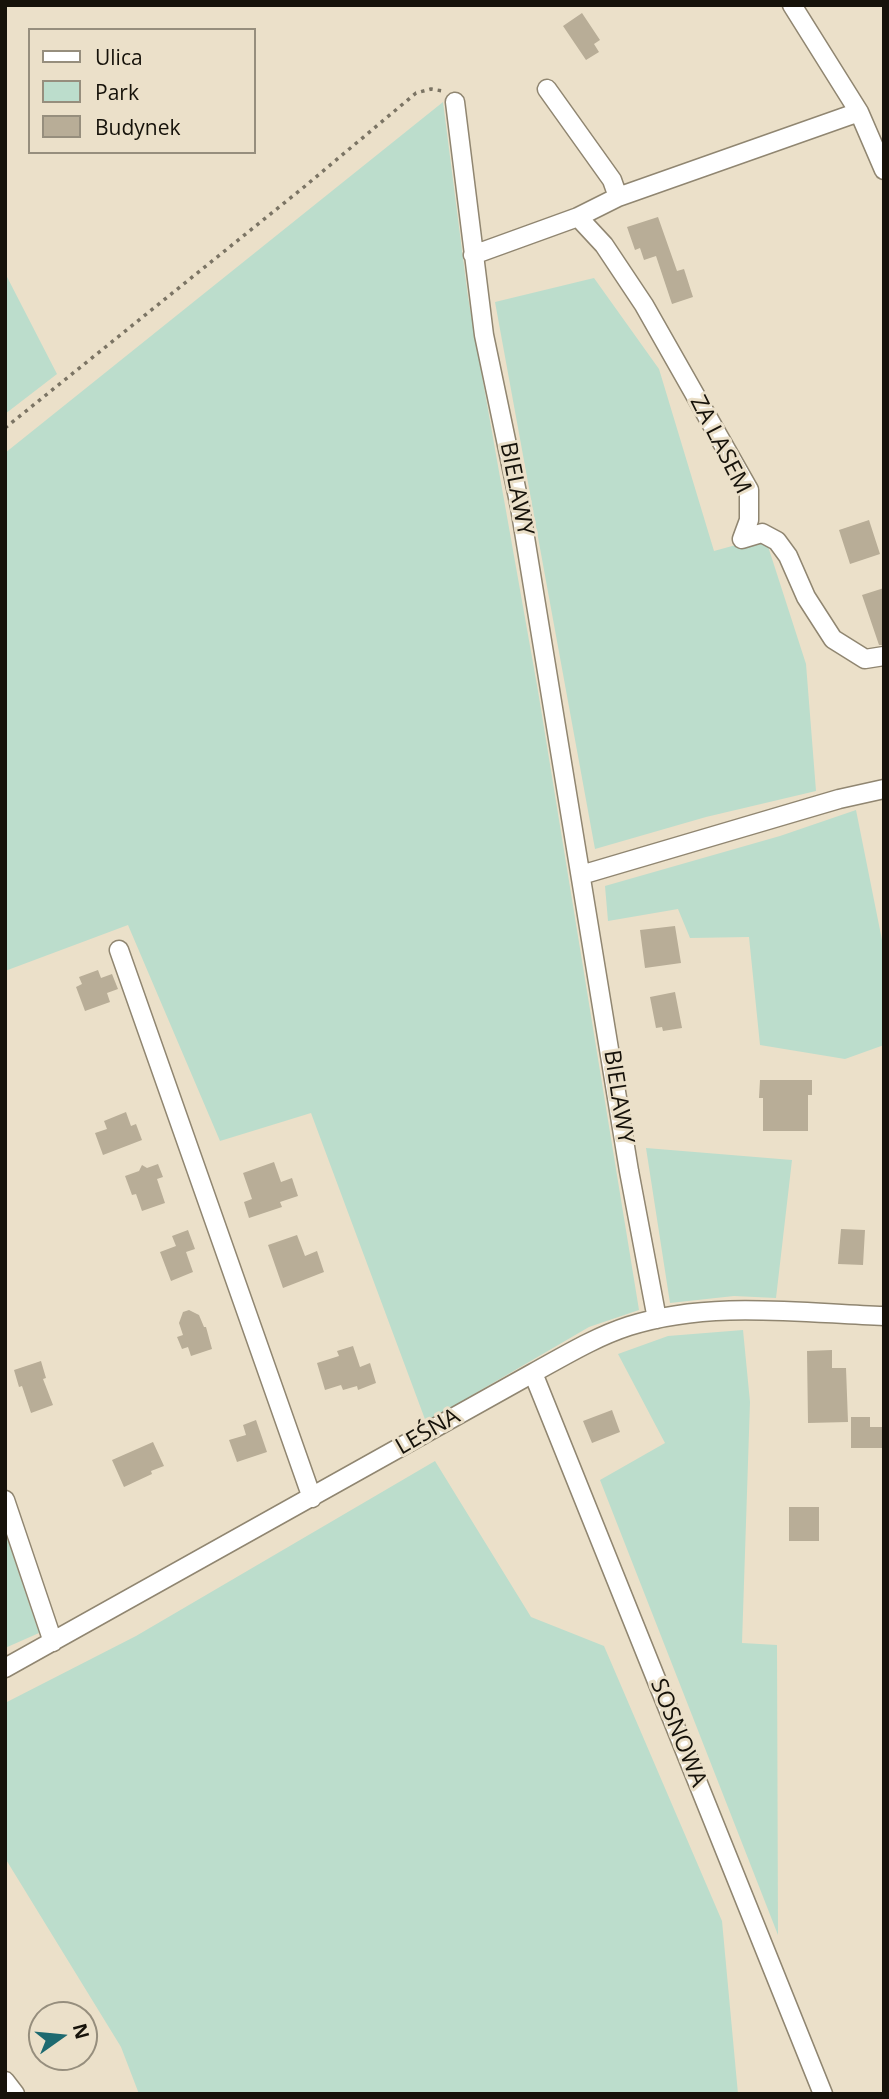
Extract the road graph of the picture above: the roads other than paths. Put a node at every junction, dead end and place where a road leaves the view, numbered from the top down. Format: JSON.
{"nodes":[{"id":1,"x":792,"y":5,"type":"edge"},
{"id":2,"x":548,"y":89,"type":"dead end"},
{"id":3,"x":455,"y":102,"type":"road end"},
{"id":4,"x":859,"y":112,"type":"junction"},
{"id":5,"x":884,"y":170,"type":"edge"},
{"id":6,"x":618,"y":197,"type":"junction"},
{"id":7,"x":578,"y":217,"type":"junction"},
{"id":8,"x":473,"y":255,"type":"junction"},
{"id":9,"x":884,"y":656,"type":"edge"},
{"id":10,"x":884,"y":789,"type":"edge"},
{"id":11,"x":581,"y":875,"type":"junction"},
{"id":12,"x":120,"y":950,"type":"dead end"},
{"id":13,"x":884,"y":1316,"type":"edge"},
{"id":14,"x":657,"y":1319,"type":"junction"},
{"id":15,"x":533,"y":1373,"type":"junction"},
{"id":16,"x":312,"y":1497,"type":"junction"},
{"id":17,"x":5,"y":1500,"type":"edge"},
{"id":18,"x":52,"y":1643,"type":"junction"},
{"id":19,"x":5,"y":1668,"type":"edge"},
{"id":20,"x":5,"y":2081,"type":"edge"},
{"id":21,"x":15,"y":2094,"type":"edge"},
{"id":22,"x":822,"y":2094,"type":"edge"}],
"edges":[{"from":1,"to":4,"type":"street"},
{"from":2,"to":6,"type":"street"},
{"from":3,"to":8,"type":"street","name":"BIELAWY"},
{"from":4,"to":5,"type":"street"},
{"from":4,"to":6,"type":"street"},
{"from":6,"to":7,"type":"street"},
{"from":7,"to":8,"type":"street"},
{"from":7,"to":9,"type":"street","name":"ZA LASEM"},
{"from":8,"to":11,"type":"street","name":"BIELAWY"},
{"from":10,"to":11,"type":"street"},
{"from":11,"to":14,"type":"street","name":"BIELAWY"},
{"from":12,"to":16,"type":"street"},
{"from":13,"to":14,"type":"street","name":"LEŚNA"},
{"from":14,"to":15,"type":"street","name":"LEŚNA"},
{"from":15,"to":16,"type":"street","name":"LEŚNA"},
{"from":15,"to":22,"type":"street","name":"SOSNOWA"},
{"from":16,"to":18,"type":"street","name":"LEŚNA"},
{"from":17,"to":18,"type":"street"},
{"from":18,"to":19,"type":"street","name":"LEŚNA"},
{"from":20,"to":21,"type":"street"}]}
